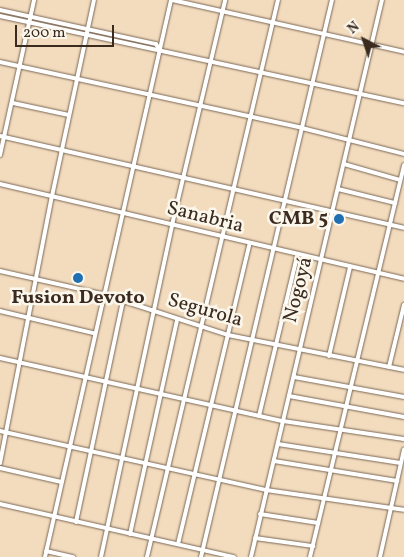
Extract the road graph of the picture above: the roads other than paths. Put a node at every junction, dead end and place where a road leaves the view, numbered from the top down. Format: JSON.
{"nodes":[{"id":1,"x":34,"y":0,"type":"edge"},
{"id":2,"x":94,"y":0,"type":"edge"},
{"id":3,"x":172,"y":0,"type":"edge"},
{"id":4,"x":225,"y":0,"type":"edge"},
{"id":5,"x":278,"y":0,"type":"edge"},
{"id":6,"x":332,"y":0,"type":"edge"},
{"id":7,"x":382,"y":0,"type":"edge"},
{"id":8,"x":0,"y":10,"type":"edge"},
{"id":9,"x":222,"y":11,"type":"junction"},
{"id":10,"x":0,"y":16,"type":"edge"},
{"id":11,"x":30,"y":17,"type":"junction"},
{"id":12,"x":29,"y":22,"type":"junction"},
{"id":13,"x":272,"y":22,"type":"junction"},
{"id":14,"x":87,"y":32,"type":"junction"},
{"id":15,"x":324,"y":35,"type":"junction"},
{"id":16,"x":372,"y":44,"type":"junction"},
{"id":17,"x":159,"y":50,"type":"junction"},
{"id":18,"x":404,"y":52,"type":"edge"},
{"id":19,"x":0,"y":62,"type":"edge"},
{"id":20,"x":210,"y":62,"type":"junction"},
{"id":21,"x":20,"y":66,"type":"junction"},
{"id":22,"x":261,"y":72,"type":"junction"},
{"id":23,"x":77,"y":78,"type":"junction"},
{"id":24,"x":311,"y":84,"type":"junction"},
{"id":25,"x":361,"y":93,"type":"junction"},
{"id":26,"x":148,"y":95,"type":"junction"},
{"id":27,"x":13,"y":103,"type":"junction"},
{"id":28,"x":404,"y":104,"type":"edge"},
{"id":29,"x":199,"y":106,"type":"junction"},
{"id":30,"x":69,"y":115,"type":"junction"},
{"id":31,"x":250,"y":116,"type":"junction"},
{"id":32,"x":302,"y":128,"type":"junction"},
{"id":33,"x":2,"y":136,"type":"edge"},
{"id":34,"x":350,"y":139,"type":"junction"},
{"id":35,"x":61,"y":150,"type":"junction"},
{"id":36,"x":404,"y":154,"type":"edge"},
{"id":37,"x":0,"y":155,"type":"edge"},
{"id":38,"x":344,"y":164,"type":"junction"},
{"id":39,"x":132,"y":165,"type":"junction"},
{"id":40,"x":404,"y":165,"type":"edge"},
{"id":41,"x":183,"y":176,"type":"junction"},
{"id":42,"x":400,"y":180,"type":"junction"},
{"id":43,"x":0,"y":184,"type":"edge"},
{"id":44,"x":235,"y":188,"type":"junction"},
{"id":45,"x":338,"y":190,"type":"junction"},
{"id":46,"x":52,"y":196,"type":"junction"},
{"id":47,"x":286,"y":200,"type":"junction"},
{"id":48,"x":395,"y":203,"type":"junction"},
{"id":49,"x":333,"y":212,"type":"junction"},
{"id":50,"x":122,"y":213,"type":"junction"},
{"id":51,"x":390,"y":225,"type":"junction"},
{"id":52,"x":172,"y":226,"type":"junction"},
{"id":53,"x":404,"y":228,"type":"edge"},
{"id":54,"x":224,"y":239,"type":"junction"},
{"id":55,"x":250,"y":245,"type":"junction"},
{"id":56,"x":275,"y":250,"type":"junction"},
{"id":57,"x":297,"y":256,"type":"junction"},
{"id":58,"x":322,"y":260,"type":"junction"},
{"id":59,"x":350,"y":267,"type":"junction"},
{"id":60,"x":0,"y":271,"type":"edge"},
{"id":61,"x":379,"y":273,"type":"junction"},
{"id":62,"x":36,"y":279,"type":"junction"},
{"id":63,"x":404,"y":279,"type":"edge"},
{"id":64,"x":102,"y":294,"type":"junction"},
{"id":65,"x":123,"y":301,"type":"junction"},
{"id":66,"x":404,"y":305,"type":"edge"},
{"id":67,"x":0,"y":311,"type":"edge"},
{"id":68,"x":153,"y":312,"type":"junction"},
{"id":69,"x":28,"y":317,"type":"junction"},
{"id":70,"x":177,"y":320,"type":"junction"},
{"id":71,"x":202,"y":329,"type":"junction"},
{"id":72,"x":94,"y":333,"type":"junction"},
{"id":73,"x":228,"y":335,"type":"junction"},
{"id":74,"x":253,"y":341,"type":"junction"},
{"id":75,"x":277,"y":346,"type":"junction"},
{"id":76,"x":300,"y":351,"type":"junction"},
{"id":77,"x":329,"y":356,"type":"junction"},
{"id":78,"x":0,"y":358,"type":"edge"},
{"id":79,"x":20,"y":362,"type":"junction"},
{"id":80,"x":357,"y":362,"type":"junction"},
{"id":81,"x":389,"y":367,"type":"junction"},
{"id":82,"x":404,"y":370,"type":"edge"},
{"id":83,"x":84,"y":377,"type":"junction"},
{"id":84,"x":294,"y":377,"type":"junction"},
{"id":85,"x":106,"y":382,"type":"junction"},
{"id":86,"x":350,"y":387,"type":"junction"},
{"id":87,"x":137,"y":388,"type":"junction"},
{"id":88,"x":160,"y":394,"type":"junction"},
{"id":89,"x":289,"y":396,"type":"junction"},
{"id":90,"x":404,"y":397,"type":"edge"},
{"id":91,"x":185,"y":400,"type":"junction"},
{"id":92,"x":210,"y":405,"type":"junction"},
{"id":93,"x":346,"y":406,"type":"junction"},
{"id":94,"x":237,"y":411,"type":"junction"},
{"id":95,"x":259,"y":416,"type":"junction"},
{"id":96,"x":404,"y":417,"type":"edge"},
{"id":97,"x":283,"y":421,"type":"junction"},
{"id":98,"x":340,"y":430,"type":"junction"},
{"id":99,"x":0,"y":431,"type":"edge"},
{"id":100,"x":6,"y":432,"type":"junction"},
{"id":101,"x":404,"y":440,"type":"edge"},
{"id":102,"x":278,"y":444,"type":"junction"},
{"id":103,"x":68,"y":446,"type":"junction"},
{"id":104,"x":404,"y":450,"type":"edge"},
{"id":105,"x":92,"y":452,"type":"junction"},
{"id":106,"x":334,"y":452,"type":"junction"},
{"id":107,"x":121,"y":460,"type":"junction"},
{"id":108,"x":274,"y":461,"type":"junction"},
{"id":109,"x":0,"y":463,"type":"edge"},
{"id":110,"x":401,"y":463,"type":"junction"},
{"id":111,"x":145,"y":464,"type":"junction"},
{"id":112,"x":0,"y":468,"type":"edge"},
{"id":113,"x":168,"y":470,"type":"junction"},
{"id":114,"x":330,"y":470,"type":"junction"},
{"id":115,"x":194,"y":475,"type":"junction"},
{"id":116,"x":220,"y":481,"type":"junction"},
{"id":117,"x":397,"y":481,"type":"junction"},
{"id":118,"x":61,"y":482,"type":"junction"},
{"id":119,"x":266,"y":490,"type":"junction"},
{"id":120,"x":323,"y":498,"type":"junction"},
{"id":121,"x":0,"y":504,"type":"edge"},
{"id":122,"x":391,"y":508,"type":"junction"},
{"id":123,"x":404,"y":510,"type":"edge"},
{"id":124,"x":260,"y":514,"type":"junction"},
{"id":125,"x":54,"y":517,"type":"junction"},
{"id":126,"x":76,"y":522,"type":"junction"},
{"id":127,"x":318,"y":523,"type":"junction"},
{"id":128,"x":106,"y":529,"type":"junction"},
{"id":129,"x":130,"y":534,"type":"junction"},
{"id":130,"x":255,"y":538,"type":"junction"},
{"id":131,"x":151,"y":539,"type":"junction"},
{"id":132,"x":178,"y":544,"type":"junction"},
{"id":133,"x":312,"y":546,"type":"junction"},
{"id":134,"x":203,"y":550,"type":"junction"},
{"id":135,"x":46,"y":551,"type":"junction"},
{"id":136,"x":45,"y":557,"type":"edge"},
{"id":137,"x":73,"y":557,"type":"edge"},
{"id":138,"x":101,"y":557,"type":"edge"},
{"id":139,"x":147,"y":557,"type":"edge"},
{"id":140,"x":201,"y":557,"type":"edge"},
{"id":141,"x":234,"y":557,"type":"edge"},
{"id":142,"x":251,"y":557,"type":"edge"},
{"id":143,"x":310,"y":557,"type":"edge"},
{"id":144,"x":380,"y":557,"type":"edge"}],
"edges":[{"from":1,"to":11,"type":"street"},
{"from":2,"to":14,"type":"street"},
{"from":3,"to":9,"type":"street"},
{"from":3,"to":17,"type":"street"},
{"from":4,"to":9,"type":"street"},
{"from":5,"to":13,"type":"street"},
{"from":6,"to":15,"type":"street"},
{"from":7,"to":16,"type":"street","name":"Nogoyá"},
{"from":8,"to":11,"type":"street"},
{"from":9,"to":13,"type":"street"},
{"from":9,"to":20,"type":"street"},
{"from":10,"to":12,"type":"street"},
{"from":11,"to":12,"type":"street"},
{"from":11,"to":14,"type":"street"},
{"from":12,"to":14,"type":"street"},
{"from":12,"to":21,"type":"street"},
{"from":13,"to":15,"type":"street"},
{"from":13,"to":22,"type":"street"},
{"from":14,"to":17,"type":"street"},
{"from":14,"to":23,"type":"street"},
{"from":15,"to":16,"type":"street"},
{"from":15,"to":24,"type":"street"},
{"from":16,"to":18,"type":"street"},
{"from":16,"to":25,"type":"street","name":"Nogoyá"},
{"from":17,"to":20,"type":"street"},
{"from":17,"to":26,"type":"street"},
{"from":19,"to":21,"type":"street"},
{"from":20,"to":22,"type":"street"},
{"from":20,"to":29,"type":"street"},
{"from":21,"to":23,"type":"street"},
{"from":21,"to":27,"type":"street"},
{"from":22,"to":24,"type":"street"},
{"from":22,"to":31,"type":"street"},
{"from":23,"to":26,"type":"street"},
{"from":23,"to":30,"type":"street"},
{"from":24,"to":25,"type":"street"},
{"from":24,"to":32,"type":"street"},
{"from":25,"to":28,"type":"street"},
{"from":25,"to":34,"type":"street","name":"Nogoyá"},
{"from":26,"to":29,"type":"street"},
{"from":26,"to":39,"type":"street"},
{"from":27,"to":30,"type":"street"},
{"from":27,"to":33,"type":"street"},
{"from":29,"to":31,"type":"street"},
{"from":29,"to":41,"type":"street"},
{"from":30,"to":35,"type":"street"},
{"from":31,"to":32,"type":"street"},
{"from":31,"to":44,"type":"street"},
{"from":32,"to":34,"type":"street"},
{"from":32,"to":47,"type":"street"},
{"from":33,"to":35,"type":"street"},
{"from":33,"to":37,"type":"street"},
{"from":34,"to":36,"type":"street"},
{"from":34,"to":38,"type":"street","name":"Nogoyá"},
{"from":35,"to":39,"type":"street"},
{"from":35,"to":46,"type":"street"},
{"from":38,"to":42,"type":"street"},
{"from":38,"to":45,"type":"street","name":"Nogoyá"},
{"from":39,"to":41,"type":"street"},
{"from":39,"to":50,"type":"street"},
{"from":40,"to":42,"type":"street"},
{"from":41,"to":44,"type":"street"},
{"from":41,"to":52,"type":"street"},
{"from":42,"to":48,"type":"street"},
{"from":43,"to":46,"type":"street","name":"Sanabria"},
{"from":44,"to":47,"type":"street"},
{"from":44,"to":54,"type":"street"},
{"from":45,"to":48,"type":"street"},
{"from":45,"to":49,"type":"street","name":"Nogoyá"},
{"from":46,"to":50,"type":"street","name":"Sanabria"},
{"from":46,"to":62,"type":"street"},
{"from":47,"to":49,"type":"street"},
{"from":47,"to":56,"type":"street"},
{"from":48,"to":51,"type":"street"},
{"from":49,"to":51,"type":"street"},
{"from":49,"to":58,"type":"street","name":"Nogoyá"},
{"from":50,"to":52,"type":"street","name":"Sanabria"},
{"from":50,"to":64,"type":"street"},
{"from":51,"to":53,"type":"street"},
{"from":51,"to":61,"type":"street"},
{"from":52,"to":54,"type":"street","name":"Sanabria"},
{"from":52,"to":68,"type":"street"},
{"from":54,"to":55,"type":"street","name":"Sanabria"},
{"from":54,"to":71,"type":"street"},
{"from":55,"to":56,"type":"street","name":"Sanabria"},
{"from":55,"to":73,"type":"street"},
{"from":56,"to":57,"type":"street","name":"Sanabria"},
{"from":56,"to":74,"type":"street"},
{"from":57,"to":58,"type":"street","name":"Sanabria"},
{"from":57,"to":75,"type":"street"},
{"from":58,"to":59,"type":"street","name":"Sanabria"},
{"from":58,"to":76,"type":"street","name":"Nogoyá"},
{"from":59,"to":61,"type":"street","name":"Sanabria"},
{"from":59,"to":77,"type":"street"},
{"from":60,"to":62,"type":"street","name":"Segurola"},
{"from":61,"to":63,"type":"street","name":"Sanabria"},
{"from":61,"to":80,"type":"street"},
{"from":62,"to":64,"type":"street","name":"Segurola"},
{"from":62,"to":69,"type":"street"},
{"from":64,"to":65,"type":"street","name":"Segurola"},
{"from":64,"to":72,"type":"street"},
{"from":65,"to":68,"type":"street","name":"Segurola"},
{"from":65,"to":85,"type":"street"},
{"from":66,"to":81,"type":"street"},
{"from":67,"to":69,"type":"street"},
{"from":68,"to":70,"type":"street","name":"Segurola"},
{"from":68,"to":87,"type":"street"},
{"from":69,"to":72,"type":"street"},
{"from":69,"to":79,"type":"street"},
{"from":70,"to":71,"type":"street","name":"Segurola"},
{"from":70,"to":88,"type":"street"},
{"from":71,"to":73,"type":"street","name":"Segurola"},
{"from":71,"to":91,"type":"street"},
{"from":72,"to":83,"type":"street"},
{"from":73,"to":74,"type":"street","name":"Segurola"},
{"from":73,"to":92,"type":"street"},
{"from":74,"to":75,"type":"street","name":"Segurola"},
{"from":74,"to":94,"type":"street"},
{"from":75,"to":76,"type":"street","name":"Segurola"},
{"from":75,"to":95,"type":"street"},
{"from":76,"to":77,"type":"street","name":"Segurola"},
{"from":76,"to":84,"type":"street","name":"Nogoyá"},
{"from":77,"to":80,"type":"street","name":"Segurola"},
{"from":78,"to":79,"type":"street"},
{"from":79,"to":83,"type":"street"},
{"from":79,"to":100,"type":"street"},
{"from":80,"to":81,"type":"street","name":"Segurola"},
{"from":80,"to":86,"type":"street"},
{"from":81,"to":82,"type":"street","name":"Segurola"},
{"from":83,"to":85,"type":"street"},
{"from":83,"to":103,"type":"street"},
{"from":84,"to":86,"type":"street"},
{"from":84,"to":89,"type":"street","name":"Nogoyá"},
{"from":85,"to":87,"type":"street"},
{"from":85,"to":105,"type":"street"},
{"from":86,"to":90,"type":"street"},
{"from":86,"to":93,"type":"street"},
{"from":87,"to":88,"type":"street"},
{"from":87,"to":107,"type":"street"},
{"from":88,"to":91,"type":"street"},
{"from":88,"to":111,"type":"street"},
{"from":89,"to":93,"type":"street"},
{"from":89,"to":97,"type":"street","name":"Nogoyá"},
{"from":91,"to":92,"type":"street"},
{"from":91,"to":113,"type":"street"},
{"from":92,"to":94,"type":"street"},
{"from":92,"to":115,"type":"street"},
{"from":93,"to":96,"type":"street"},
{"from":93,"to":98,"type":"street"},
{"from":94,"to":95,"type":"street"},
{"from":94,"to":116,"type":"street"},
{"from":95,"to":97,"type":"street"},
{"from":97,"to":98,"type":"street"},
{"from":97,"to":102,"type":"street","name":"Nogoyá"},
{"from":98,"to":101,"type":"street"},
{"from":98,"to":106,"type":"street"},
{"from":99,"to":100,"type":"street"},
{"from":100,"to":103,"type":"street"},
{"from":100,"to":109,"type":"street"},
{"from":102,"to":106,"type":"street"},
{"from":102,"to":108,"type":"street","name":"Nogoyá"},
{"from":103,"to":105,"type":"street"},
{"from":103,"to":118,"type":"street"},
{"from":104,"to":110,"type":"street"},
{"from":105,"to":107,"type":"street"},
{"from":105,"to":126,"type":"street"},
{"from":106,"to":110,"type":"street"},
{"from":106,"to":114,"type":"street"},
{"from":107,"to":111,"type":"street"},
{"from":107,"to":128,"type":"street"},
{"from":108,"to":114,"type":"street"},
{"from":108,"to":119,"type":"street","name":"Nogoyá"},
{"from":110,"to":117,"type":"street"},
{"from":111,"to":113,"type":"street"},
{"from":111,"to":129,"type":"street"},
{"from":112,"to":118,"type":"street"},
{"from":113,"to":115,"type":"street"},
{"from":113,"to":131,"type":"street"},
{"from":114,"to":117,"type":"street"},
{"from":114,"to":120,"type":"street"},
{"from":115,"to":116,"type":"street"},
{"from":115,"to":132,"type":"street"},
{"from":116,"to":119,"type":"street"},
{"from":116,"to":134,"type":"street"},
{"from":117,"to":122,"type":"street"},
{"from":118,"to":125,"type":"street"},
{"from":119,"to":120,"type":"street"},
{"from":119,"to":124,"type":"street","name":"Nogoyá"},
{"from":120,"to":122,"type":"street"},
{"from":120,"to":127,"type":"street"},
{"from":121,"to":125,"type":"street"},
{"from":122,"to":123,"type":"street"},
{"from":122,"to":144,"type":"street"},
{"from":124,"to":127,"type":"street"},
{"from":124,"to":130,"type":"street","name":"Nogoyá"},
{"from":125,"to":126,"type":"street"},
{"from":125,"to":135,"type":"street"},
{"from":126,"to":128,"type":"street"},
{"from":127,"to":133,"type":"street"},
{"from":128,"to":129,"type":"street"},
{"from":128,"to":138,"type":"street"},
{"from":129,"to":131,"type":"street"},
{"from":130,"to":133,"type":"street"},
{"from":130,"to":142,"type":"street","name":"Nogoyá"},
{"from":131,"to":132,"type":"street"},
{"from":131,"to":139,"type":"street"},
{"from":132,"to":134,"type":"street"},
{"from":133,"to":143,"type":"street"},
{"from":134,"to":140,"type":"street"},
{"from":134,"to":141,"type":"street"},
{"from":135,"to":136,"type":"street"},
{"from":135,"to":137,"type":"street"}]}
